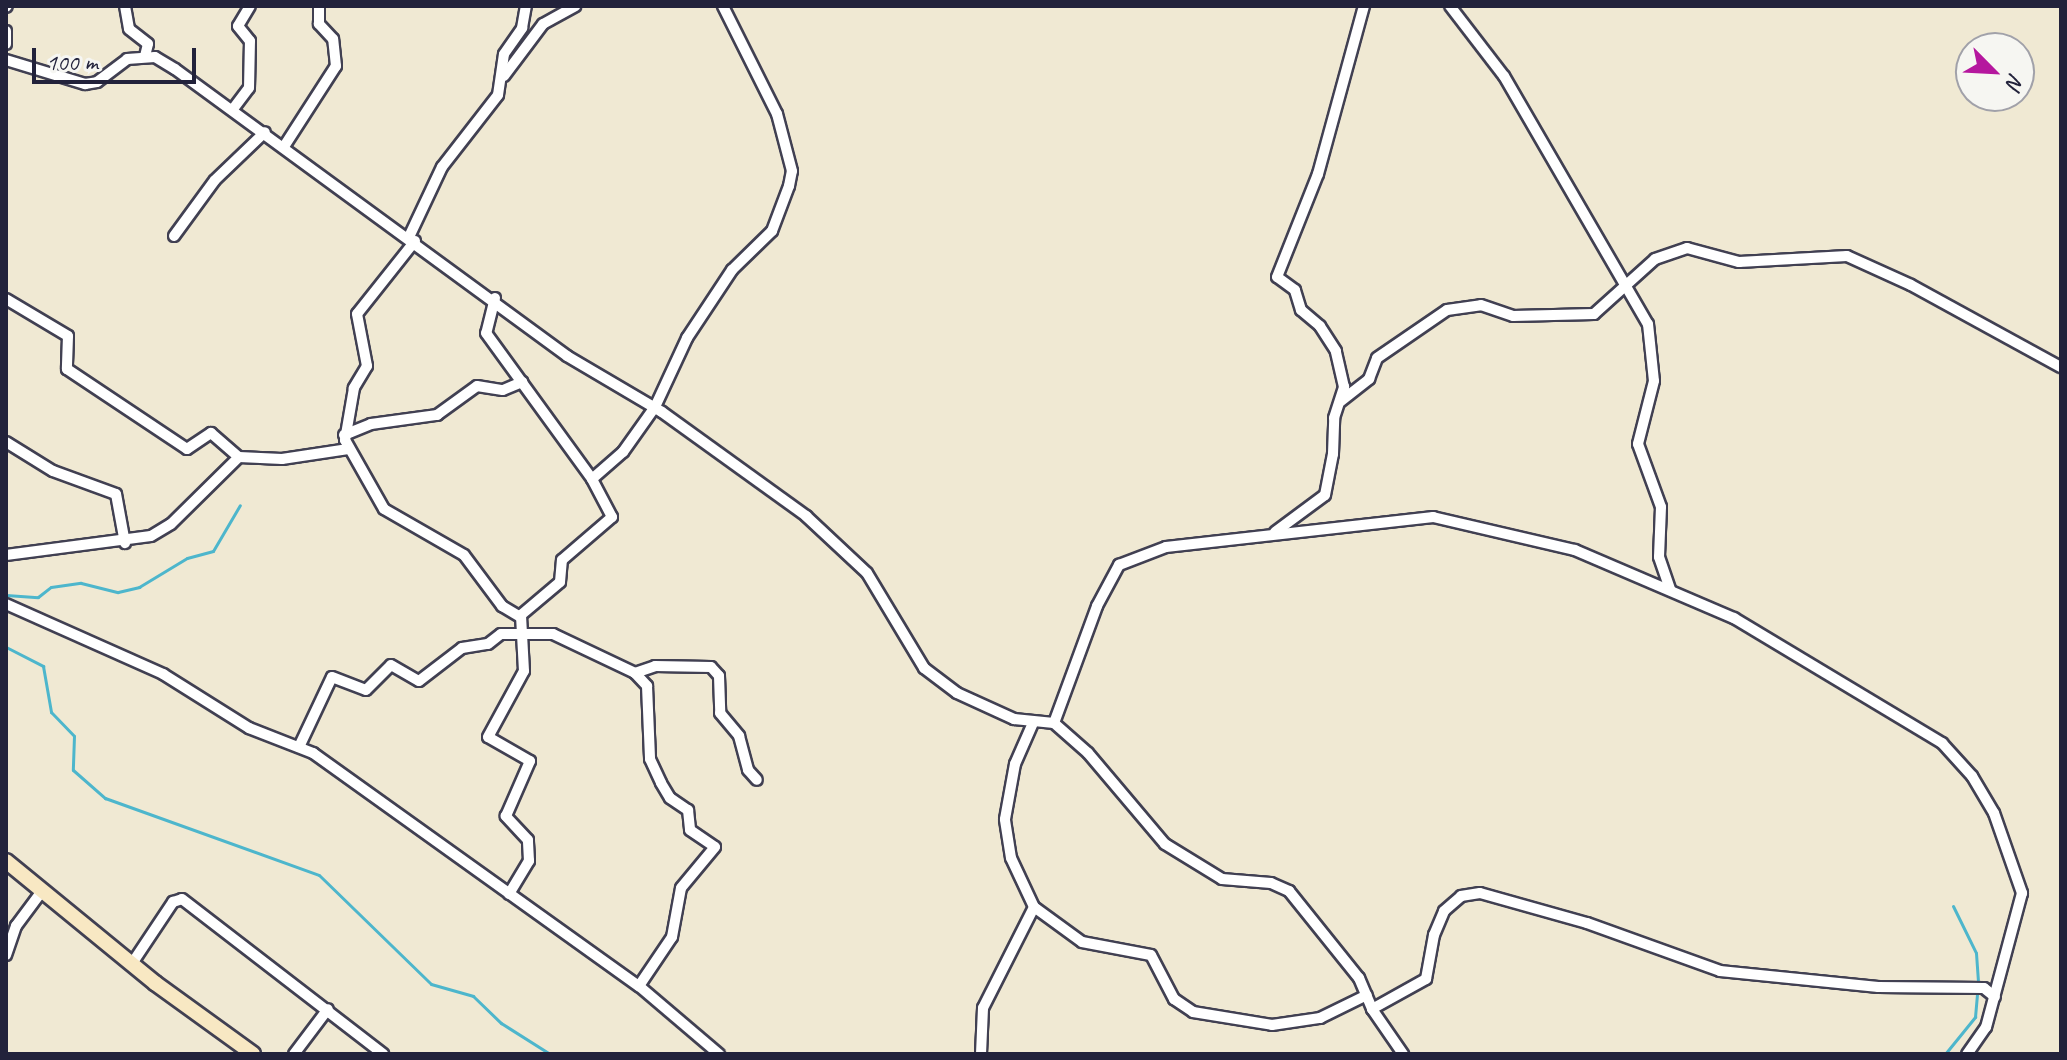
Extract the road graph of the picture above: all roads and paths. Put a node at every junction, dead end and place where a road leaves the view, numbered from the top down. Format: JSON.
{"nodes":[{"id":1,"x":125,"y":6,"type":"edge"},
{"id":2,"x":250,"y":6,"type":"edge"},
{"id":3,"x":319,"y":6,"type":"edge"},
{"id":4,"x":526,"y":6,"type":"edge"},
{"id":5,"x":575,"y":6,"type":"edge"},
{"id":6,"x":723,"y":6,"type":"edge"},
{"id":7,"x":1364,"y":6,"type":"edge"},
{"id":8,"x":1450,"y":6,"type":"edge"},
{"id":9,"x":6,"y":31,"type":"edge"},
{"id":10,"x":6,"y":44,"type":"edge"},
{"id":11,"x":145,"y":56,"type":"junction"},
{"id":12,"x":6,"y":60,"type":"edge"},
{"id":13,"x":503,"y":78,"type":"junction"},
{"id":14,"x":233,"y":109,"type":"junction"},
{"id":15,"x":265,"y":132,"type":"junction"},
{"id":16,"x":285,"y":145,"type":"junction"},
{"id":17,"x":174,"y":236,"type":"dead end"},
{"id":18,"x":412,"y":239,"type":"junction"},
{"id":19,"x":1630,"y":285,"type":"junction"},
{"id":20,"x":495,"y":298,"type":"junction"},
{"id":21,"x":6,"y":299,"type":"edge"},
{"id":22,"x":2061,"y":367,"type":"edge"},
{"id":23,"x":522,"y":382,"type":"junction"},
{"id":24,"x":1341,"y":401,"type":"junction"},
{"id":25,"x":655,"y":407,"type":"junction"},
{"id":26,"x":344,"y":435,"type":"junction"},
{"id":27,"x":6,"y":442,"type":"edge"},
{"id":28,"x":348,"y":449,"type":"junction"},
{"id":29,"x":239,"y":457,"type":"junction"},
{"id":30,"x":592,"y":479,"type":"junction"},
{"id":31,"x":1274,"y":533,"type":"junction"},
{"id":32,"x":125,"y":543,"type":"junction"},
{"id":33,"x":6,"y":555,"type":"edge"},
{"id":34,"x":1670,"y":589,"type":"junction"},
{"id":35,"x":6,"y":604,"type":"edge"},
{"id":36,"x":520,"y":617,"type":"junction"},
{"id":37,"x":524,"y":633,"type":"junction"},
{"id":38,"x":635,"y":673,"type":"junction"},
{"id":39,"x":1033,"y":723,"type":"junction"},
{"id":40,"x":1054,"y":723,"type":"junction"},
{"id":41,"x":299,"y":747,"type":"junction"},
{"id":42,"x":757,"y":780,"type":"dead end"},
{"id":43,"x":6,"y":861,"type":"edge"},
{"id":44,"x":42,"y":891,"type":"junction"},
{"id":45,"x":509,"y":894,"type":"junction"},
{"id":46,"x":1034,"y":907,"type":"junction"},
{"id":47,"x":6,"y":955,"type":"edge"},
{"id":48,"x":131,"y":965,"type":"junction"},
{"id":49,"x":639,"y":986,"type":"junction"},
{"id":50,"x":1367,"y":995,"type":"junction"},
{"id":51,"x":1995,"y":997,"type":"junction"},
{"id":52,"x":328,"y":1009,"type":"junction"},
{"id":53,"x":1372,"y":1009,"type":"junction"},
{"id":54,"x":253,"y":1054,"type":"edge"},
{"id":55,"x":294,"y":1054,"type":"edge"},
{"id":56,"x":383,"y":1054,"type":"edge"},
{"id":57,"x":719,"y":1054,"type":"edge"},
{"id":58,"x":981,"y":1054,"type":"edge"},
{"id":59,"x":1403,"y":1054,"type":"edge"},
{"id":60,"x":1967,"y":1054,"type":"edge"}],
"edges":[{"from":1,"to":11,"type":"street"},
{"from":2,"to":14,"type":"street"},
{"from":3,"to":16,"type":"street"},
{"from":4,"to":13,"type":"street"},
{"from":5,"to":13,"type":"street"},
{"from":6,"to":25,"type":"street"},
{"from":7,"to":24,"type":"street"},
{"from":8,"to":19,"type":"street"},
{"from":9,"to":10,"type":"street"},
{"from":11,"to":12,"type":"street"},
{"from":11,"to":14,"type":"street"},
{"from":13,"to":18,"type":"street"},
{"from":14,"to":15,"type":"street"},
{"from":15,"to":16,"type":"street"},
{"from":15,"to":17,"type":"street"},
{"from":16,"to":18,"type":"street"},
{"from":18,"to":20,"type":"street"},
{"from":18,"to":26,"type":"street"},
{"from":19,"to":22,"type":"street"},
{"from":19,"to":24,"type":"street"},
{"from":19,"to":34,"type":"street"},
{"from":20,"to":23,"type":"street"},
{"from":20,"to":25,"type":"street"},
{"from":21,"to":29,"type":"street"},
{"from":23,"to":26,"type":"street"},
{"from":23,"to":30,"type":"street"},
{"from":24,"to":31,"type":"street"},
{"from":25,"to":30,"type":"street"},
{"from":25,"to":39,"type":"street"},
{"from":26,"to":28,"type":"street"},
{"from":27,"to":32,"type":"street"},
{"from":28,"to":29,"type":"street"},
{"from":28,"to":36,"type":"street"},
{"from":29,"to":32,"type":"street"},
{"from":30,"to":36,"type":"street"},
{"from":31,"to":34,"type":"street"},
{"from":31,"to":40,"type":"street"},
{"from":32,"to":33,"type":"street"},
{"from":34,"to":51,"type":"street"},
{"from":35,"to":41,"type":"street"},
{"from":36,"to":37,"type":"street"},
{"from":37,"to":38,"type":"street"},
{"from":37,"to":41,"type":"street"},
{"from":37,"to":45,"type":"street"},
{"from":38,"to":42,"type":"street"},
{"from":38,"to":49,"type":"street"},
{"from":39,"to":40,"type":"street"},
{"from":39,"to":46,"type":"street"},
{"from":40,"to":50,"type":"street"},
{"from":41,"to":45,"type":"street"},
{"from":43,"to":44,"type":"street"},
{"from":44,"to":47,"type":"street"},
{"from":44,"to":48,"type":"street"},
{"from":45,"to":49,"type":"street"},
{"from":46,"to":50,"type":"street"},
{"from":46,"to":58,"type":"street"},
{"from":48,"to":52,"type":"street"},
{"from":48,"to":54,"type":"street"},
{"from":49,"to":57,"type":"street"},
{"from":50,"to":53,"type":"street"},
{"from":51,"to":53,"type":"street"},
{"from":51,"to":60,"type":"street"},
{"from":52,"to":55,"type":"street"},
{"from":52,"to":56,"type":"street"},
{"from":53,"to":59,"type":"street"}]}
